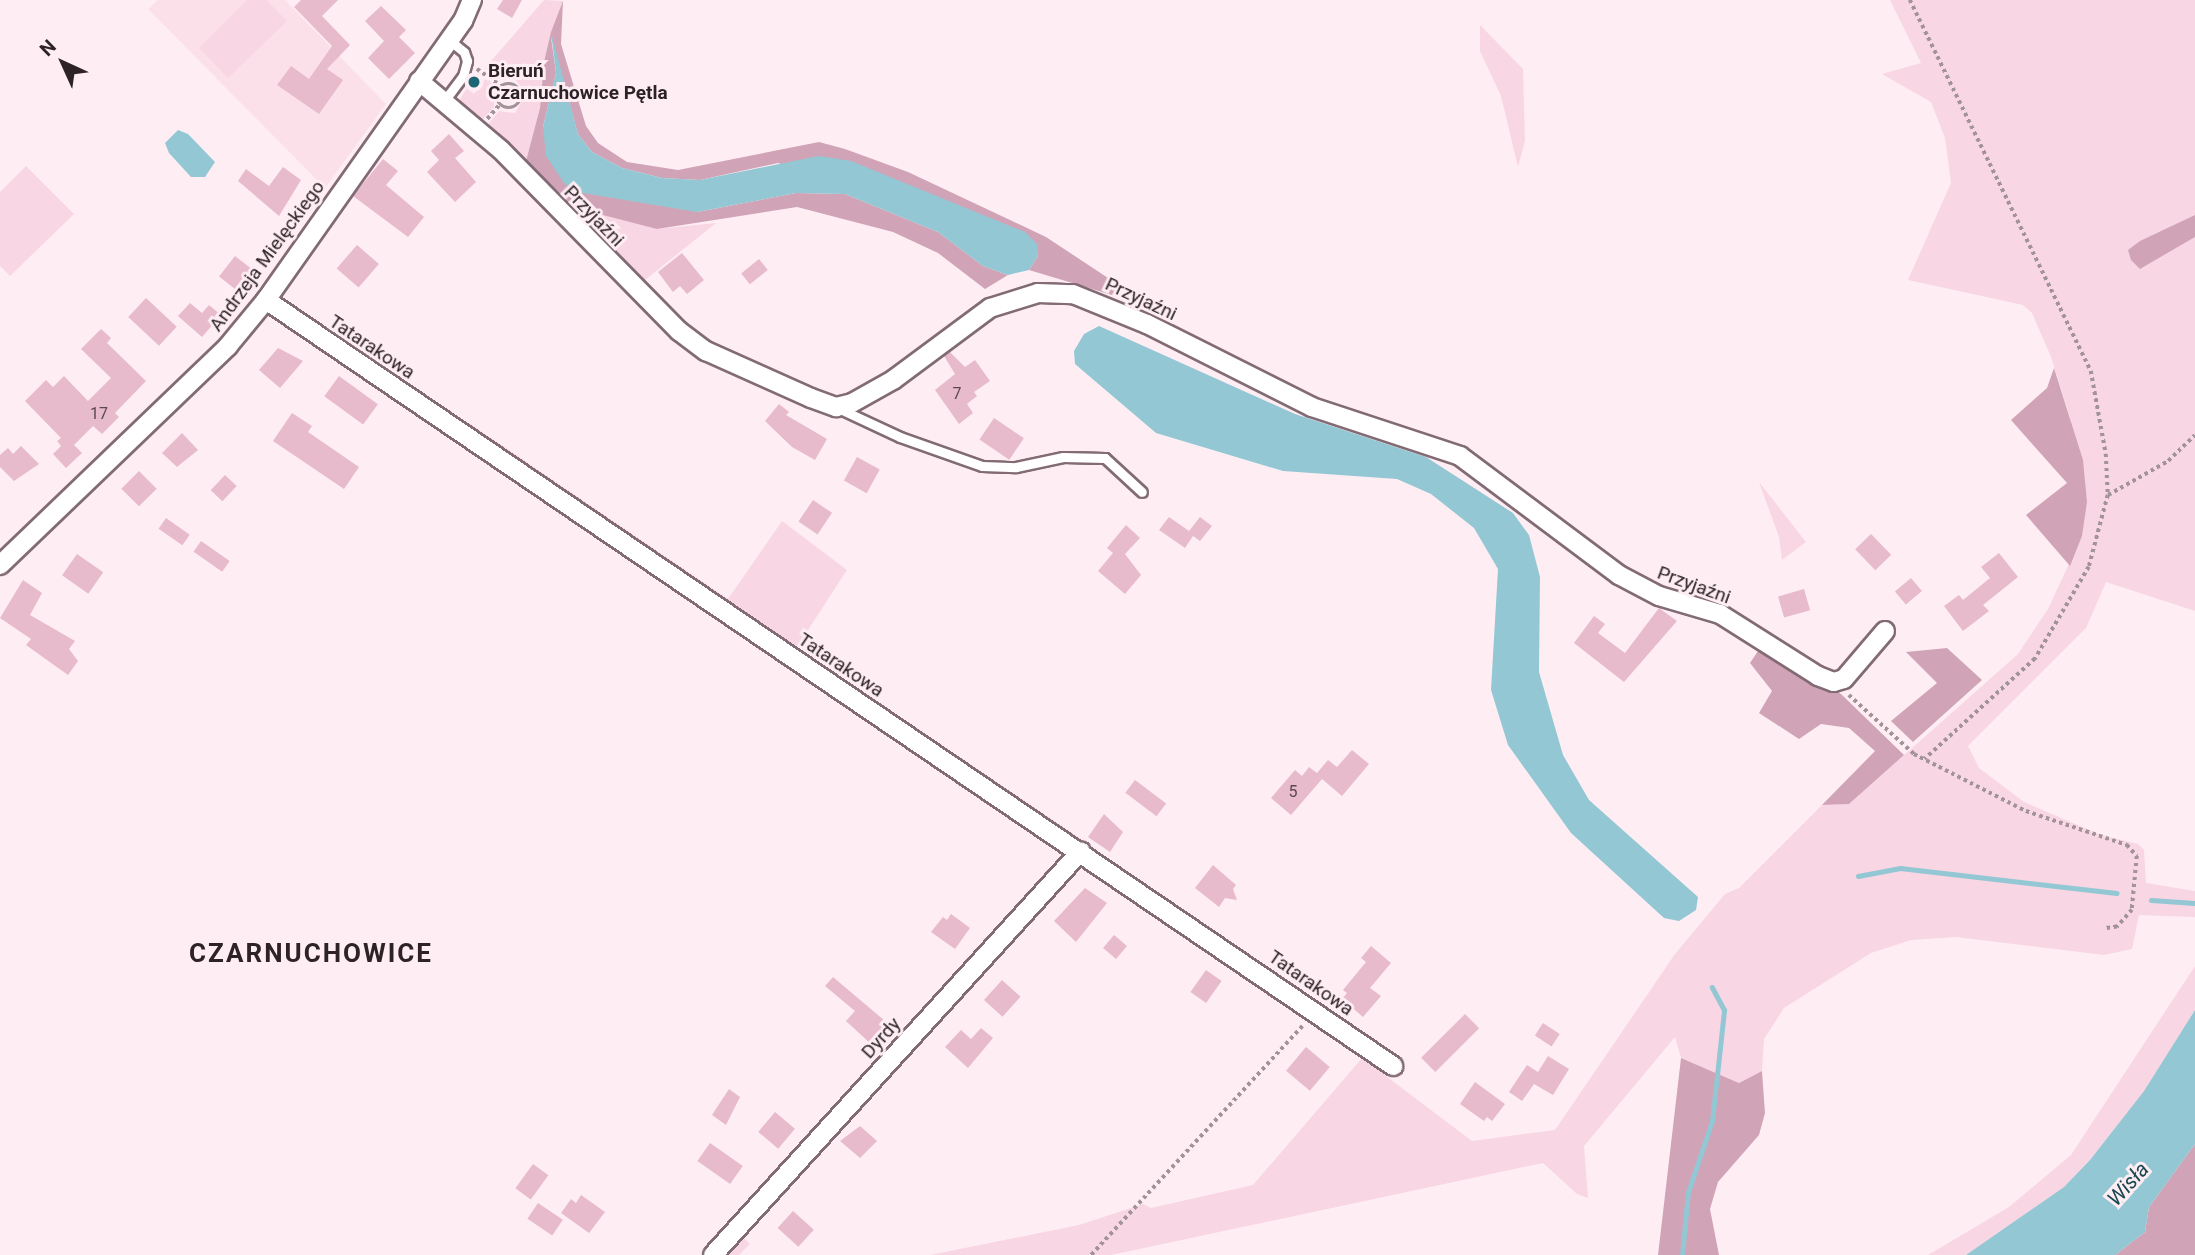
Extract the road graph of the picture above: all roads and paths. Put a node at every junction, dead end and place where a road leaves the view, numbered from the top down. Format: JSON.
{"nodes":[{"id":1,"x":472,"y":0,"type":"edge"},
{"id":2,"x":1910,"y":0,"type":"edge"},
{"id":3,"x":449,"y":40,"type":"junction"},
{"id":4,"x":467,"y":61,"type":"junction"},
{"id":5,"x":419,"y":81,"type":"junction"},
{"id":6,"x":501,"y":86,"type":"junction"},
{"id":7,"x":444,"y":101,"type":"junction"},
{"id":8,"x":265,"y":300,"type":"junction"},
{"id":9,"x":836,"y":407,"type":"junction"},
{"id":10,"x":2195,"y":435,"type":"edge"},
{"id":11,"x":1142,"y":492,"type":"dead end"},
{"id":12,"x":2108,"y":495,"type":"junction"},
{"id":13,"x":0,"y":565,"type":"edge"},
{"id":14,"x":1885,"y":631,"type":"dead end"},
{"id":15,"x":1834,"y":682,"type":"junction"},
{"id":16,"x":1926,"y":759,"type":"junction"},
{"id":17,"x":1081,"y":850,"type":"junction"},
{"id":18,"x":2103,"y":929,"type":"dead end"},
{"id":19,"x":1315,"y":1011,"type":"junction"},
{"id":20,"x":1393,"y":1066,"type":"dead end"},
{"id":21,"x":713,"y":1255,"type":"edge"},
{"id":22,"x":1091,"y":1255,"type":"edge"}],
"edges":[{"from":1,"to":3,"type":"street","name":"Andrzeja Mielęckiego"},
{"from":2,"to":12,"type":"path"},
{"from":3,"to":4,"type":"lane"},
{"from":3,"to":5,"type":"street","name":"Andrzeja Mielęckiego"},
{"from":4,"to":6,"type":"path"},
{"from":4,"to":7,"type":"lane"},
{"from":5,"to":7,"type":"street","name":"Przyjaźni"},
{"from":5,"to":8,"type":"street","name":"Andrzeja Mielęckiego"},
{"from":6,"to":6,"type":"path"},
{"from":7,"to":9,"type":"street","name":"Przyjaźni"},
{"from":8,"to":13,"type":"street","name":"Andrzeja Mielęckiego"},
{"from":8,"to":17,"type":"street","name":"Tatarakowa"},
{"from":9,"to":11,"type":"lane"},
{"from":9,"to":15,"type":"street","name":"Przyjaźni"},
{"from":10,"to":12,"type":"path"},
{"from":12,"to":16,"type":"path"},
{"from":14,"to":15,"type":"street"},
{"from":15,"to":16,"type":"path"},
{"from":16,"to":18,"type":"path"},
{"from":17,"to":19,"type":"street","name":"Tatarakowa"},
{"from":17,"to":21,"type":"street","name":"Dyrdy"},
{"from":19,"to":20,"type":"street","name":"Tatarakowa"},
{"from":19,"to":22,"type":"path"}]}
